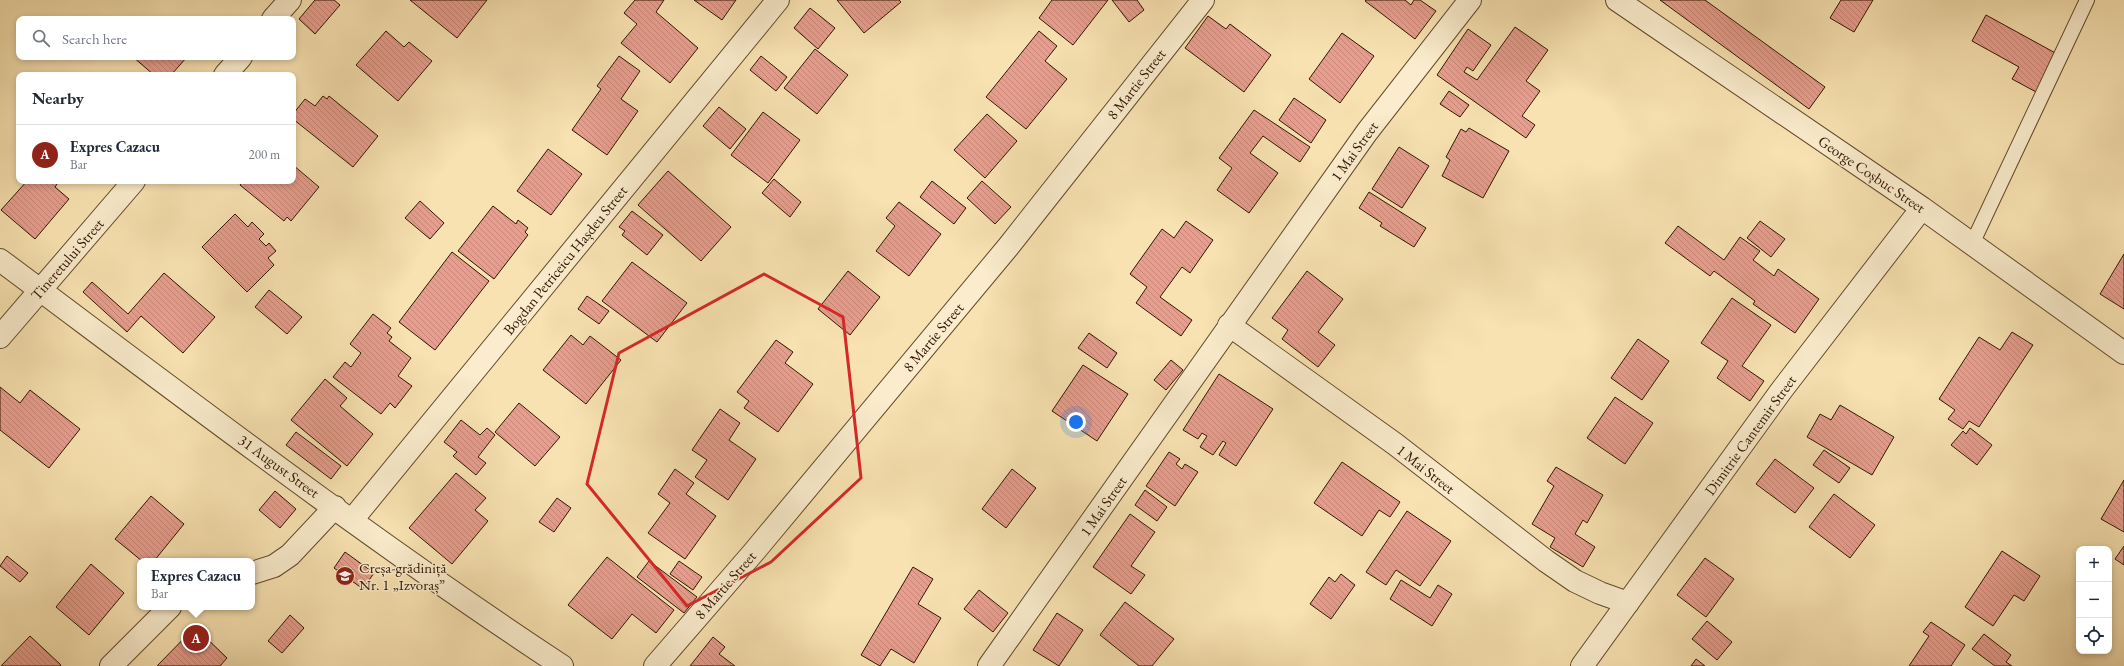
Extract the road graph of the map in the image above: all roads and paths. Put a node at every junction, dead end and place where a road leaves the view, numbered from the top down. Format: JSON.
{"nodes":[{"id":1,"x":290,"y":0,"type":"edge"},
{"id":2,"x":778,"y":0,"type":"edge"},
{"id":3,"x":1202,"y":0,"type":"edge"},
{"id":4,"x":1470,"y":0,"type":"edge"},
{"id":5,"x":1617,"y":0,"type":"edge"},
{"id":6,"x":2087,"y":0,"type":"edge"},
{"id":7,"x":276,"y":16,"type":"edge"},
{"id":8,"x":238,"y":60,"type":"edge"},
{"id":9,"x":228,"y":72,"type":"edge"},
{"id":10,"x":131,"y":184,"type":"edge"},
{"id":11,"x":1922,"y":208,"type":"junction"},
{"id":12,"x":1972,"y":244,"type":"junction"},
{"id":13,"x":0,"y":260,"type":"edge"},
{"id":14,"x":40,"y":290,"type":"junction"},
{"id":15,"x":1229,"y":325,"type":"junction"},
{"id":16,"x":0,"y":337,"type":"edge"},
{"id":17,"x":2124,"y":353,"type":"edge"},
{"id":18,"x":335,"y":507,"type":"junction"},
{"id":19,"x":352,"y":520,"type":"junction"},
{"id":20,"x":255,"y":572,"type":"edge"},
{"id":21,"x":1628,"y":603,"type":"junction"},
{"id":22,"x":167,"y":610,"type":"edge"},
{"id":23,"x":111,"y":666,"type":"edge"},
{"id":24,"x":562,"y":666,"type":"edge"},
{"id":25,"x":655,"y":666,"type":"edge"},
{"id":26,"x":989,"y":666,"type":"edge"},
{"id":27,"x":1582,"y":666,"type":"edge"}],
"edges":[{"from":1,"to":7,"type":"street"},
{"from":2,"to":19,"type":"street","name":"Bogdan Petriceicu Hașdeu Street"},
{"from":3,"to":25,"type":"street","name":"8 Martie Street"},
{"from":4,"to":15,"type":"street","name":"1 Mai Street"},
{"from":5,"to":11,"type":"street","name":"George Coșbuc Street"},
{"from":6,"to":12,"type":"lane"},
{"from":8,"to":9,"type":"street"},
{"from":10,"to":14,"type":"street","name":"Tineretului Street"},
{"from":11,"to":12,"type":"street","name":"George Coșbuc Street"},
{"from":11,"to":21,"type":"street","name":"Dimitrie Cantemir Street"},
{"from":12,"to":17,"type":"street","name":"George Coșbuc Street"},
{"from":13,"to":14,"type":"street","name":"31 August Street"},
{"from":14,"to":16,"type":"street","name":"Tineretului Street"},
{"from":14,"to":18,"type":"street","name":"31 August Street"},
{"from":15,"to":21,"type":"street","name":"1 Mai Street"},
{"from":15,"to":26,"type":"street","name":"1 Mai Street"},
{"from":18,"to":19,"type":"street","name":"31 August Street"},
{"from":18,"to":20,"type":"street"},
{"from":19,"to":24,"type":"street","name":"31 August Street"},
{"from":21,"to":27,"type":"street","name":"Dimitrie Cantemir Street"},
{"from":22,"to":23,"type":"street"}]}
